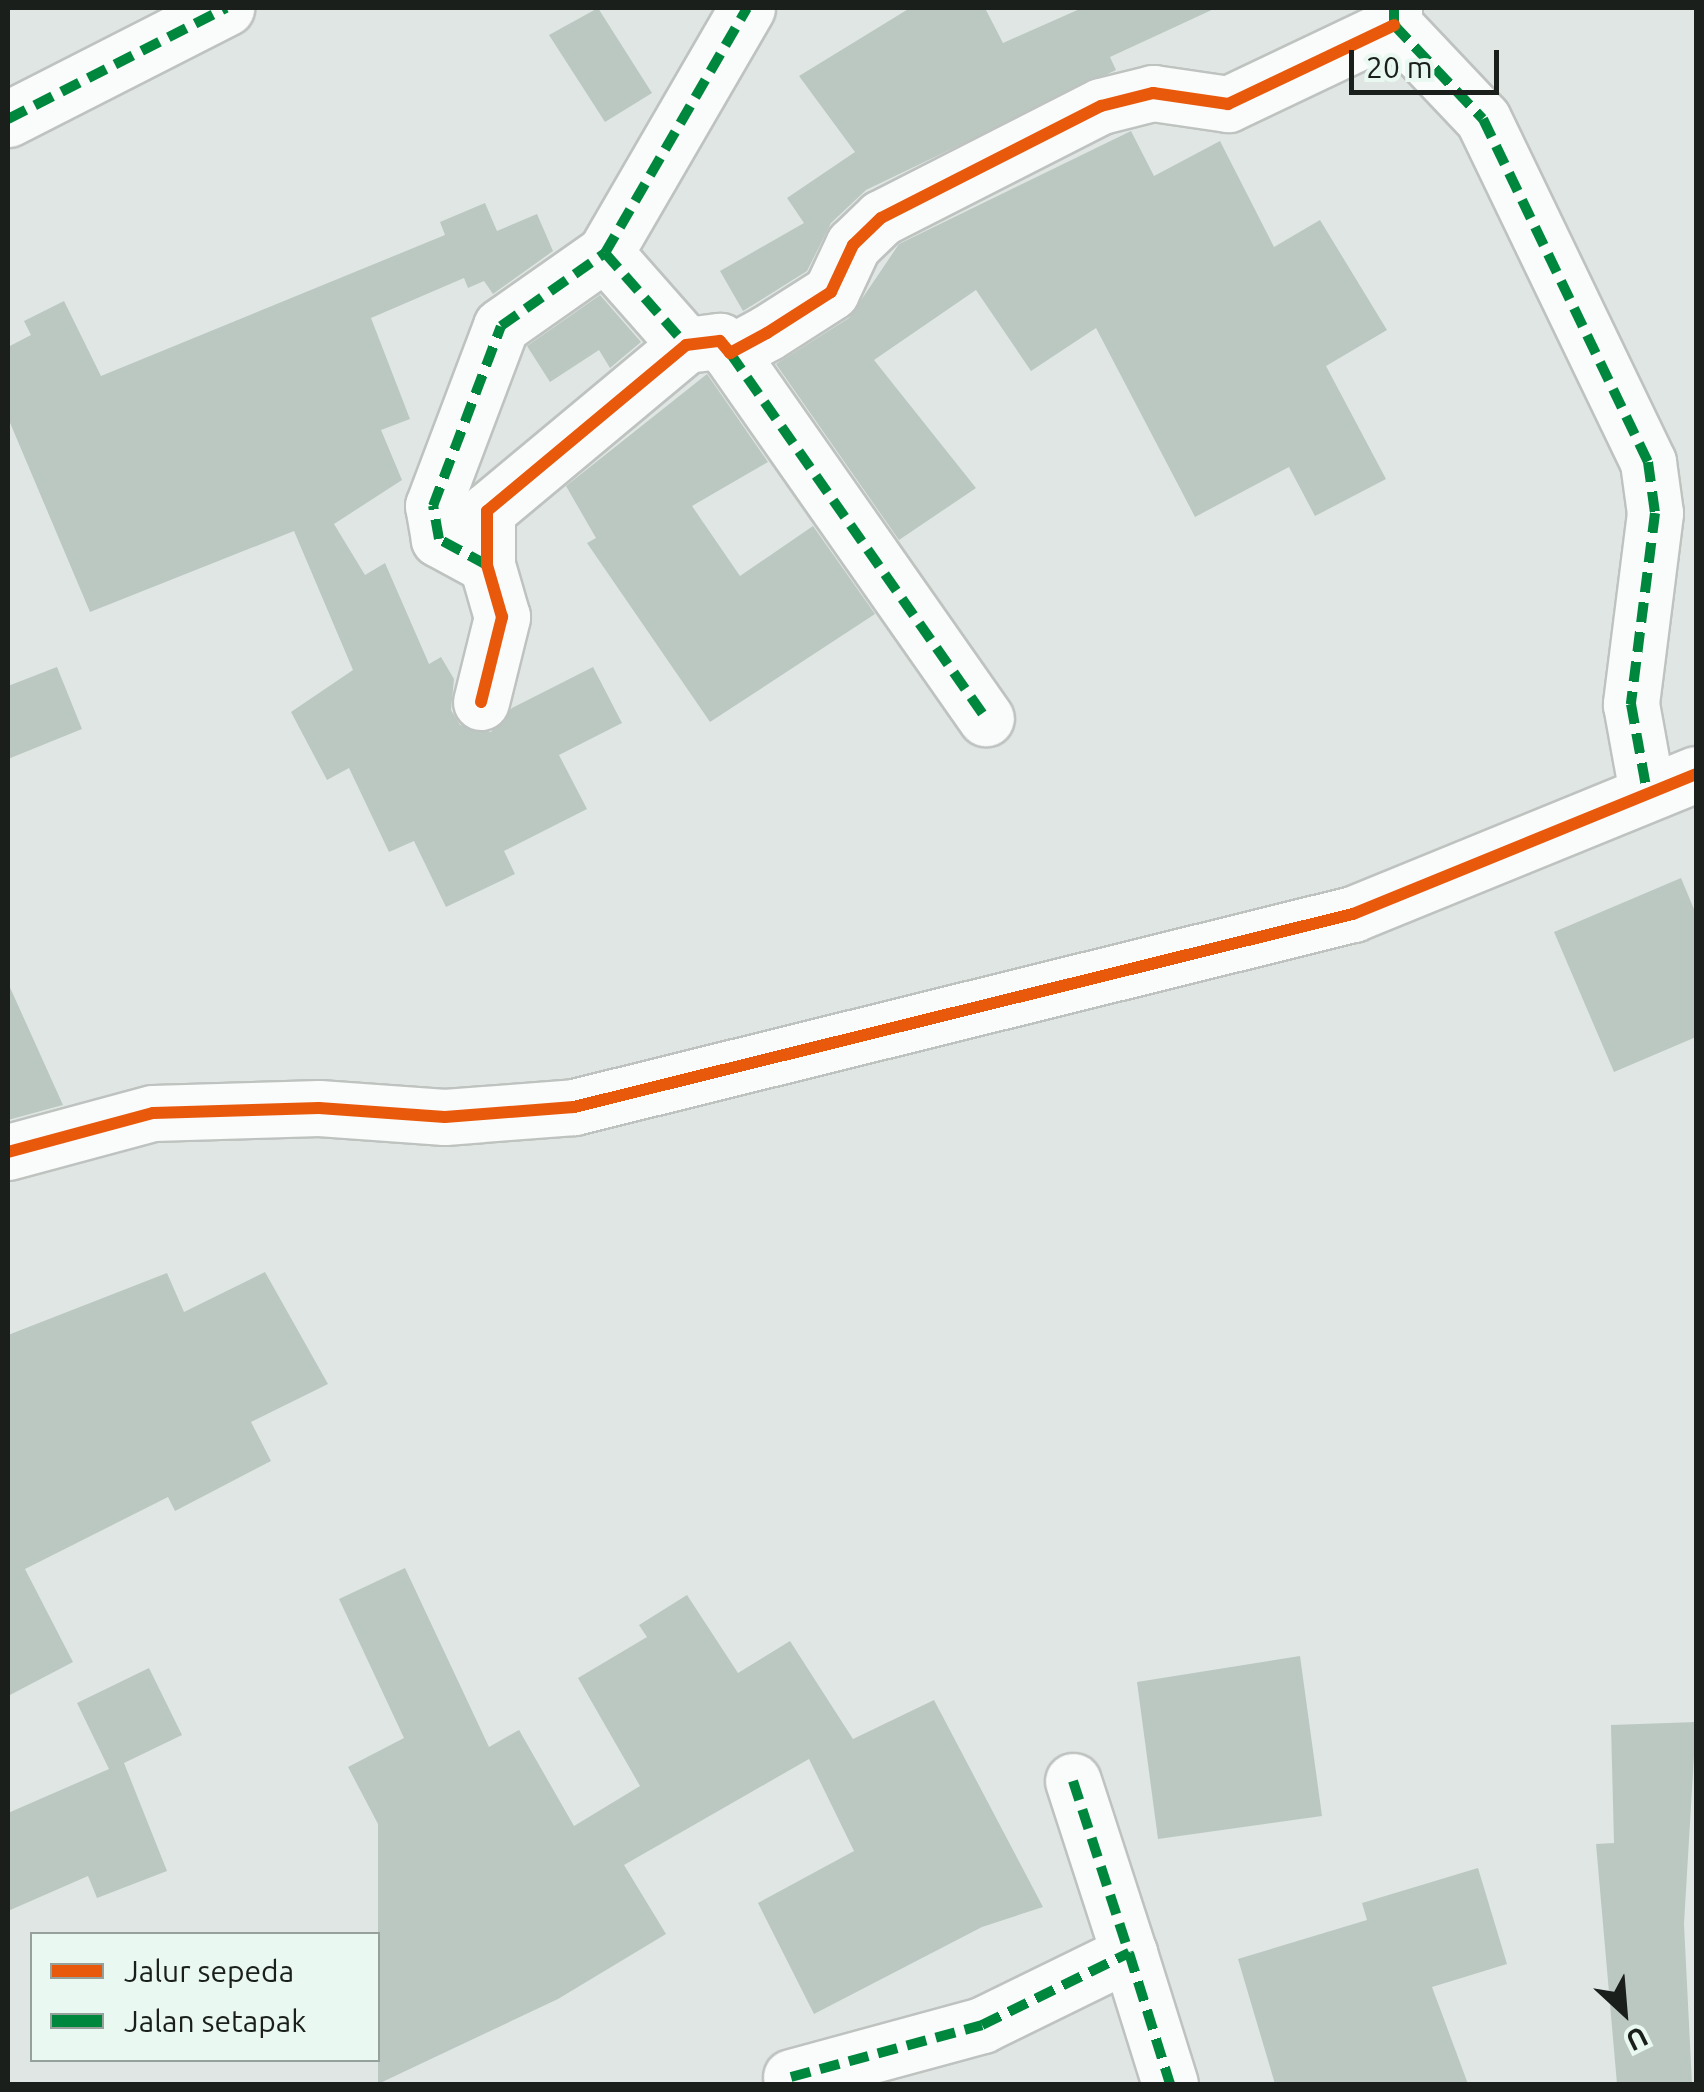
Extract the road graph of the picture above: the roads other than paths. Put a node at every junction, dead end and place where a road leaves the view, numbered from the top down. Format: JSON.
{"nodes":[{"id":1,"x":226,"y":8,"type":"edge"},
{"id":2,"x":747,"y":8,"type":"edge"},
{"id":3,"x":1394,"y":16,"type":"edge"},
{"id":4,"x":8,"y":119,"type":"edge"},
{"id":5,"x":605,"y":254,"type":"junction"},
{"id":6,"x":708,"y":349,"type":"junction"},
{"id":7,"x":487,"y":565,"type":"junction"},
{"id":8,"x":481,"y":702,"type":"dead end"},
{"id":9,"x":986,"y":718,"type":"dead end"},
{"id":10,"x":1672,"y":783,"type":"edge"},
{"id":11,"x":8,"y":1152,"type":"edge"},
{"id":12,"x":1074,"y":1781,"type":"dead end"},
{"id":13,"x":1128,"y":1953,"type":"junction"},
{"id":14,"x":791,"y":2077,"type":"dead end"},
{"id":15,"x":1170,"y":2084,"type":"edge"}],
"edges":[{"from":1,"to":4,"type":"street"},
{"from":2,"to":5,"type":"street"},
{"from":3,"to":6,"type":"street"},
{"from":3,"to":10,"type":"street"},
{"from":5,"to":6,"type":"street"},
{"from":5,"to":7,"type":"street"},
{"from":6,"to":7,"type":"street"},
{"from":6,"to":9,"type":"street"},
{"from":7,"to":8,"type":"street"},
{"from":10,"to":11,"type":"street"},
{"from":12,"to":13,"type":"street"},
{"from":13,"to":14,"type":"street"},
{"from":13,"to":15,"type":"street"}]}
